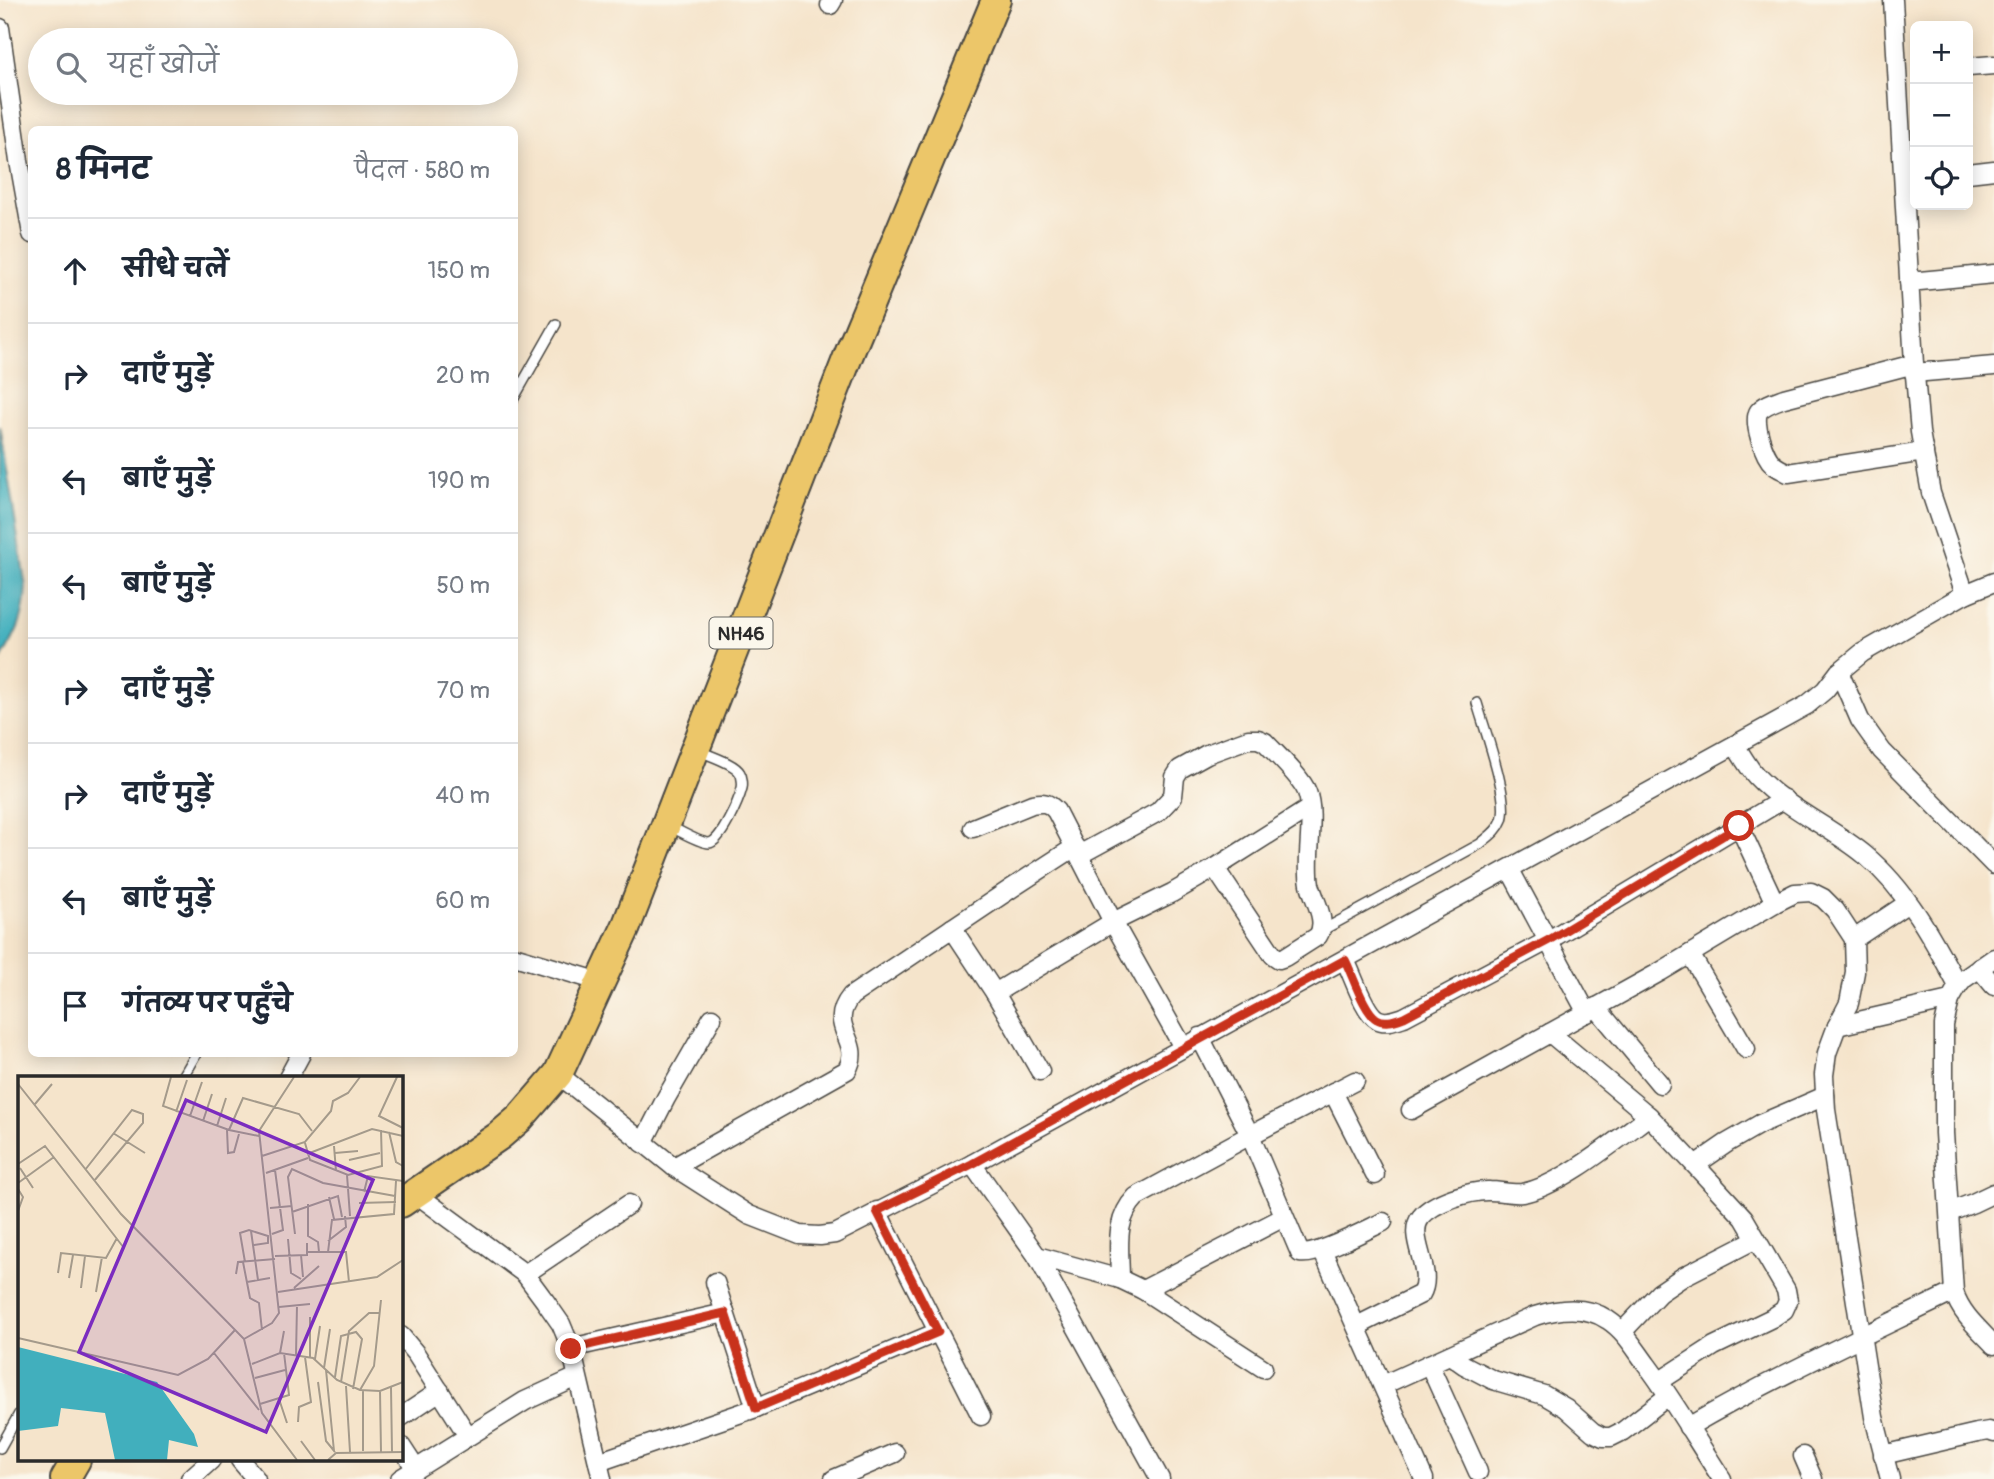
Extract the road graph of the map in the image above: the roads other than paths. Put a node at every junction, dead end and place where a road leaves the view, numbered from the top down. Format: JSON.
{"nodes":[{"id":1,"x":996,"y":0,"type":"edge"},
{"id":2,"x":1893,"y":0,"type":"edge"},
{"id":3,"x":0,"y":28,"type":"edge"},
{"id":4,"x":1994,"y":65,"type":"edge"},
{"id":5,"x":1973,"y":67,"type":"edge"},
{"id":6,"x":1906,"y":71,"type":"edge"},
{"id":7,"x":1994,"y":170,"type":"edge"},
{"id":8,"x":1973,"y":172,"type":"edge"},
{"id":9,"x":1909,"y":178,"type":"edge"},
{"id":10,"x":28,"y":212,"type":"edge"},
{"id":11,"x":1994,"y":274,"type":"edge"},
{"id":12,"x":1909,"y":282,"type":"junction"},
{"id":13,"x":556,"y":324,"type":"dead end"},
{"id":14,"x":1994,"y":366,"type":"edge"},
{"id":15,"x":1914,"y":368,"type":"junction"},
{"id":16,"x":518,"y":391,"type":"edge"},
{"id":17,"x":1924,"y":452,"type":"junction"},
{"id":18,"x":1994,"y":582,"type":"edge"},
{"id":19,"x":1965,"y":594,"type":"junction"},
{"id":20,"x":1839,"y":672,"type":"junction"},
{"id":21,"x":1477,"y":703,"type":"dead end"},
{"id":22,"x":1735,"y":745,"type":"junction"},
{"id":23,"x":695,"y":750,"type":"junction"},
{"id":24,"x":1784,"y":799,"type":"junction"},
{"id":25,"x":1310,"y":808,"type":"junction"},
{"id":26,"x":666,"y":824,"type":"junction"},
{"id":27,"x":1739,"y":826,"type":"junction"},
{"id":28,"x":973,"y":828,"type":"dead end"},
{"id":29,"x":1077,"y":851,"type":"junction"},
{"id":30,"x":1994,"y":865,"type":"edge"},
{"id":31,"x":1215,"y":868,"type":"junction"},
{"id":32,"x":1510,"y":870,"type":"junction"},
{"id":33,"x":1775,"y":903,"type":"junction"},
{"id":34,"x":1908,"y":903,"type":"junction"},
{"id":35,"x":1113,"y":922,"type":"junction"},
{"id":36,"x":952,"y":928,"type":"junction"},
{"id":37,"x":1317,"y":936,"type":"junction"},
{"id":38,"x":1854,"y":939,"type":"junction"},
{"id":39,"x":1549,"y":940,"type":"junction"},
{"id":40,"x":1690,"y":954,"type":"junction"},
{"id":41,"x":518,"y":957,"type":"edge"},
{"id":42,"x":1345,"y":960,"type":"junction"},
{"id":43,"x":1987,"y":963,"type":"edge"},
{"id":44,"x":1327,"y":969,"type":"junction"},
{"id":45,"x":601,"y":982,"type":"junction"},
{"id":46,"x":1994,"y":986,"type":"edge"},
{"id":47,"x":995,"y":993,"type":"junction"},
{"id":48,"x":1954,"y":993,"type":"junction"},
{"id":49,"x":1591,"y":1010,"type":"junction"},
{"id":50,"x":712,"y":1018,"type":"dead end"},
{"id":51,"x":1837,"y":1026,"type":"junction"},
{"id":52,"x":1550,"y":1033,"type":"junction"},
{"id":53,"x":1200,"y":1037,"type":"junction"},
{"id":54,"x":1183,"y":1047,"type":"junction"},
{"id":55,"x":1746,"y":1049,"type":"dead end"},
{"id":56,"x":194,"y":1057,"type":"edge"},
{"id":57,"x":299,"y":1057,"type":"edge"},
{"id":58,"x":1040,"y":1071,"type":"dead end"},
{"id":59,"x":558,"y":1074,"type":"junction"},
{"id":60,"x":183,"y":1076,"type":"edge"},
{"id":61,"x":289,"y":1076,"type":"edge"},
{"id":62,"x":1355,"y":1081,"type":"dead end"},
{"id":63,"x":1660,"y":1084,"type":"dead end"},
{"id":64,"x":1333,"y":1093,"type":"junction"},
{"id":65,"x":1825,"y":1096,"type":"junction"},
{"id":66,"x":1411,"y":1110,"type":"dead end"},
{"id":67,"x":1649,"y":1116,"type":"junction"},
{"id":68,"x":1250,"y":1135,"type":"junction"},
{"id":69,"x":643,"y":1143,"type":"junction"},
{"id":70,"x":972,"y":1164,"type":"junction"},
{"id":71,"x":1695,"y":1165,"type":"junction"},
{"id":72,"x":674,"y":1167,"type":"junction"},
{"id":73,"x":1375,"y":1175,"type":"dead end"},
{"id":74,"x":1994,"y":1193,"type":"edge"},
{"id":75,"x":408,"y":1198,"type":"edge"},
{"id":76,"x":629,"y":1204,"type":"dead end"},
{"id":77,"x":877,"y":1211,"type":"junction"},
{"id":78,"x":1950,"y":1212,"type":"junction"},
{"id":79,"x":1284,"y":1217,"type":"junction"},
{"id":80,"x":1383,"y":1222,"type":"dead end"},
{"id":81,"x":1756,"y":1239,"type":"junction"},
{"id":82,"x":1322,"y":1250,"type":"junction"},
{"id":83,"x":1037,"y":1256,"type":"junction"},
{"id":84,"x":525,"y":1274,"type":"junction"},
{"id":85,"x":1120,"y":1279,"type":"junction"},
{"id":86,"x":715,"y":1282,"type":"dead end"},
{"id":87,"x":1143,"y":1290,"type":"junction"},
{"id":88,"x":1954,"y":1292,"type":"junction"},
{"id":89,"x":725,"y":1313,"type":"junction"},
{"id":90,"x":1357,"y":1326,"type":"junction"},
{"id":91,"x":1623,"y":1331,"type":"junction"},
{"id":92,"x":938,"y":1332,"type":"junction"},
{"id":93,"x":402,"y":1337,"type":"edge"},
{"id":94,"x":1861,"y":1337,"type":"junction"},
{"id":95,"x":1994,"y":1345,"type":"edge"},
{"id":96,"x":571,"y":1349,"type":"junction"},
{"id":97,"x":1450,"y":1355,"type":"junction"},
{"id":98,"x":1429,"y":1364,"type":"junction"},
{"id":99,"x":1263,"y":1368,"type":"dead end"},
{"id":100,"x":577,"y":1377,"type":"junction"},
{"id":101,"x":1383,"y":1385,"type":"junction"},
{"id":102,"x":1664,"y":1388,"type":"junction"},
{"id":103,"x":440,"y":1391,"type":"junction"},
{"id":104,"x":756,"y":1408,"type":"junction"},
{"id":105,"x":18,"y":1416,"type":"edge"},
{"id":106,"x":402,"y":1416,"type":"edge"},
{"id":107,"x":981,"y":1416,"type":"dead end"},
{"id":108,"x":1688,"y":1427,"type":"junction"},
{"id":109,"x":1994,"y":1433,"type":"edge"},
{"id":110,"x":468,"y":1436,"type":"junction"},
{"id":111,"x":0,"y":1448,"type":"edge"},
{"id":112,"x":402,"y":1450,"type":"edge"},
{"id":113,"x":895,"y":1453,"type":"dead end"},
{"id":114,"x":1884,"y":1455,"type":"junction"},
{"id":115,"x":1803,"y":1456,"type":"dead end"},
{"id":116,"x":75,"y":1462,"type":"edge"},
{"id":117,"x":209,"y":1462,"type":"edge"},
{"id":118,"x":242,"y":1462,"type":"edge"},
{"id":119,"x":600,"y":1471,"type":"edge"},
{"id":120,"x":1478,"y":1472,"type":"dead end"},
{"id":121,"x":408,"y":1474,"type":"edge"},
{"id":122,"x":840,"y":1478,"type":"edge"},
{"id":123,"x":65,"y":1479,"type":"edge"},
{"id":124,"x":190,"y":1479,"type":"edge"},
{"id":125,"x":256,"y":1479,"type":"edge"},
{"id":126,"x":1160,"y":1479,"type":"edge"},
{"id":127,"x":1424,"y":1479,"type":"edge"},
{"id":128,"x":1722,"y":1479,"type":"edge"},
{"id":129,"x":1813,"y":1479,"type":"edge"},
{"id":130,"x":1890,"y":1479,"type":"edge"}],
"edges":[{"from":1,"to":23,"type":"highway","number":"NH46"},
{"from":2,"to":6,"type":"street"},
{"from":3,"to":10,"type":"street"},
{"from":4,"to":5,"type":"street"},
{"from":6,"to":9,"type":"street"},
{"from":7,"to":8,"type":"street"},
{"from":9,"to":12,"type":"street"},
{"from":11,"to":12,"type":"street"},
{"from":12,"to":15,"type":"street"},
{"from":13,"to":16,"type":"lane"},
{"from":14,"to":15,"type":"street"},
{"from":15,"to":17,"type":"street"},
{"from":15,"to":17,"type":"street"},
{"from":17,"to":19,"type":"street"},
{"from":18,"to":19,"type":"street"},
{"from":19,"to":20,"type":"street"},
{"from":20,"to":22,"type":"street"},
{"from":20,"to":30,"type":"street"},
{"from":21,"to":37,"type":"lane"},
{"from":22,"to":24,"type":"street"},
{"from":22,"to":32,"type":"street"},
{"from":23,"to":26,"type":"highway","number":"NH46"},
{"from":23,"to":26,"type":"lane"},
{"from":24,"to":27,"type":"street"},
{"from":24,"to":34,"type":"street"},
{"from":25,"to":29,"type":"street"},
{"from":25,"to":31,"type":"street"},
{"from":25,"to":37,"type":"street"},
{"from":26,"to":45,"type":"highway","number":"NH46"},
{"from":27,"to":33,"type":"street"},
{"from":27,"to":39,"type":"street"},
{"from":28,"to":29,"type":"street"},
{"from":29,"to":35,"type":"street"},
{"from":29,"to":36,"type":"street"},
{"from":31,"to":35,"type":"street"},
{"from":31,"to":37,"type":"street"},
{"from":32,"to":39,"type":"street"},
{"from":32,"to":42,"type":"street"},
{"from":33,"to":38,"type":"street"},
{"from":33,"to":40,"type":"street"},
{"from":34,"to":38,"type":"street"},
{"from":34,"to":48,"type":"street"},
{"from":35,"to":47,"type":"street"},
{"from":35,"to":54,"type":"street"},
{"from":36,"to":47,"type":"street"},
{"from":36,"to":72,"type":"street"},
{"from":37,"to":44,"type":"street"},
{"from":38,"to":51,"type":"street"},
{"from":39,"to":42,"type":"street"},
{"from":39,"to":49,"type":"street"},
{"from":40,"to":49,"type":"street"},
{"from":40,"to":55,"type":"street"},
{"from":41,"to":45,"type":"street"},
{"from":42,"to":44,"type":"street"},
{"from":43,"to":46,"type":"street"},
{"from":43,"to":48,"type":"street"},
{"from":44,"to":53,"type":"street"},
{"from":45,"to":59,"type":"highway","number":"NH46"},
{"from":47,"to":58,"type":"street"},
{"from":48,"to":51,"type":"street"},
{"from":48,"to":78,"type":"street"},
{"from":49,"to":52,"type":"street"},
{"from":49,"to":63,"type":"street"},
{"from":50,"to":69,"type":"street"},
{"from":51,"to":65,"type":"street"},
{"from":52,"to":66,"type":"street"},
{"from":52,"to":67,"type":"street"},
{"from":53,"to":54,"type":"street"},
{"from":53,"to":68,"type":"street"},
{"from":54,"to":70,"type":"street"},
{"from":56,"to":60,"type":"lane"},
{"from":57,"to":61,"type":"street"},
{"from":59,"to":69,"type":"street"},
{"from":59,"to":75,"type":"highway","number":"NH46"},
{"from":62,"to":64,"type":"street"},
{"from":64,"to":68,"type":"street"},
{"from":64,"to":73,"type":"street"},
{"from":65,"to":71,"type":"street"},
{"from":65,"to":94,"type":"street"},
{"from":67,"to":71,"type":"street"},
{"from":67,"to":90,"type":"street"},
{"from":68,"to":79,"type":"street"},
{"from":68,"to":85,"type":"street"},
{"from":69,"to":72,"type":"street"},
{"from":70,"to":77,"type":"street"},
{"from":70,"to":83,"type":"street"},
{"from":71,"to":81,"type":"street"},
{"from":72,"to":77,"type":"street"},
{"from":74,"to":78,"type":"street"},
{"from":75,"to":84,"type":"street"},
{"from":76,"to":84,"type":"street"},
{"from":77,"to":92,"type":"street"},
{"from":78,"to":88,"type":"street"},
{"from":79,"to":82,"type":"street"},
{"from":79,"to":87,"type":"street"},
{"from":80,"to":82,"type":"street"},
{"from":81,"to":91,"type":"street"},
{"from":81,"to":102,"type":"street"},
{"from":82,"to":90,"type":"street"},
{"from":83,"to":85,"type":"street"},
{"from":83,"to":126,"type":"street"},
{"from":84,"to":96,"type":"street"},
{"from":85,"to":87,"type":"street"},
{"from":86,"to":89,"type":"street"},
{"from":87,"to":99,"type":"street"},
{"from":88,"to":94,"type":"street"},
{"from":88,"to":95,"type":"street"},
{"from":89,"to":96,"type":"street"},
{"from":89,"to":104,"type":"street"},
{"from":90,"to":101,"type":"street"},
{"from":91,"to":97,"type":"street"},
{"from":91,"to":102,"type":"street"},
{"from":92,"to":104,"type":"street"},
{"from":92,"to":107,"type":"street"},
{"from":93,"to":103,"type":"street"},
{"from":94,"to":108,"type":"street"},
{"from":94,"to":114,"type":"street"},
{"from":96,"to":100,"type":"street"},
{"from":97,"to":98,"type":"street"},
{"from":97,"to":102,"type":"street"},
{"from":98,"to":101,"type":"street"},
{"from":98,"to":120,"type":"street"},
{"from":100,"to":110,"type":"street"},
{"from":100,"to":119,"type":"street"},
{"from":101,"to":127,"type":"street"},
{"from":102,"to":108,"type":"street"},
{"from":103,"to":106,"type":"street"},
{"from":103,"to":110,"type":"street"},
{"from":104,"to":119,"type":"street"},
{"from":105,"to":111,"type":"lane"},
{"from":108,"to":128,"type":"street"},
{"from":109,"to":114,"type":"street"},
{"from":110,"to":121,"type":"street"},
{"from":112,"to":121,"type":"street"},
{"from":113,"to":122,"type":"street"},
{"from":114,"to":130,"type":"street"},
{"from":115,"to":129,"type":"street"},
{"from":116,"to":123,"type":"highway"},
{"from":117,"to":124,"type":"street"},
{"from":118,"to":125,"type":"street"}]}
